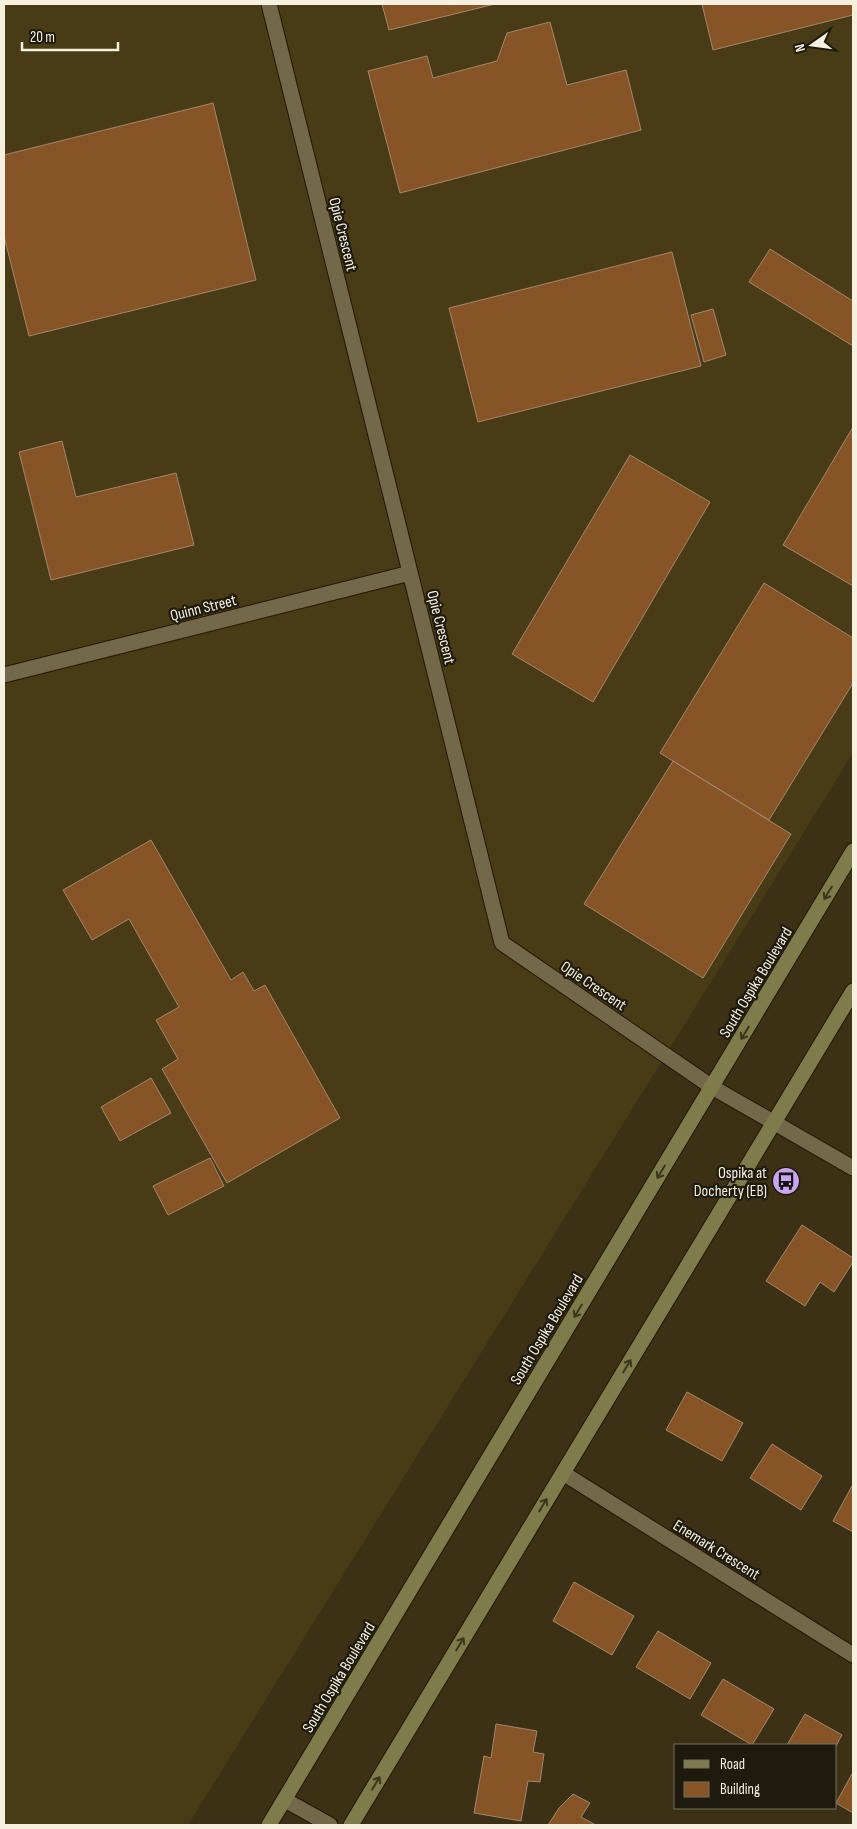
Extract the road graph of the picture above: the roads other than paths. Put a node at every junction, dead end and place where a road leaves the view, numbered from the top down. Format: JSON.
{"nodes":[{"id":1,"x":269,"y":4,"type":"edge"},
{"id":2,"x":410,"y":573,"type":"junction"},
{"id":3,"x":4,"y":675,"type":"edge"},
{"id":4,"x":853,"y":851,"type":"edge"},
{"id":5,"x":853,"y":991,"type":"edge"},
{"id":6,"x":712,"y":1087,"type":"junction"},
{"id":7,"x":774,"y":1122,"type":"junction"},
{"id":8,"x":853,"y":1168,"type":"edge"},
{"id":9,"x":563,"y":1473,"type":"junction"},
{"id":10,"x":853,"y":1655,"type":"edge"},
{"id":11,"x":285,"y":1800,"type":"junction"},
{"id":12,"x":269,"y":1825,"type":"edge"},
{"id":13,"x":330,"y":1825,"type":"edge"},
{"id":14,"x":351,"y":1825,"type":"edge"}],
"edges":[{"from":1,"to":2,"type":"street","name":"Opie Crescent"},
{"from":2,"to":3,"type":"street","name":"Quinn Street"},
{"from":2,"to":6,"type":"street","name":"Opie Crescent"},
{"from":4,"to":6,"type":"main road","name":"South Ospika Boulevard","one_way":true},
{"from":5,"to":7,"type":"main road"},
{"from":6,"to":7,"type":"street","name":"Opie Crescent"},
{"from":6,"to":11,"type":"main road","name":"South Ospika Boulevard","one_way":true},
{"from":7,"to":8,"type":"street","name":"Opie Crescent"},
{"from":9,"to":7,"type":"main road","one_way":true},
{"from":9,"to":10,"type":"street","name":"Enemark Crescent"},
{"from":14,"to":9,"type":"main road","one_way":true},
{"from":11,"to":12,"type":"main road","name":"South Ospika Boulevard"},
{"from":11,"to":13,"type":"street"}]}
